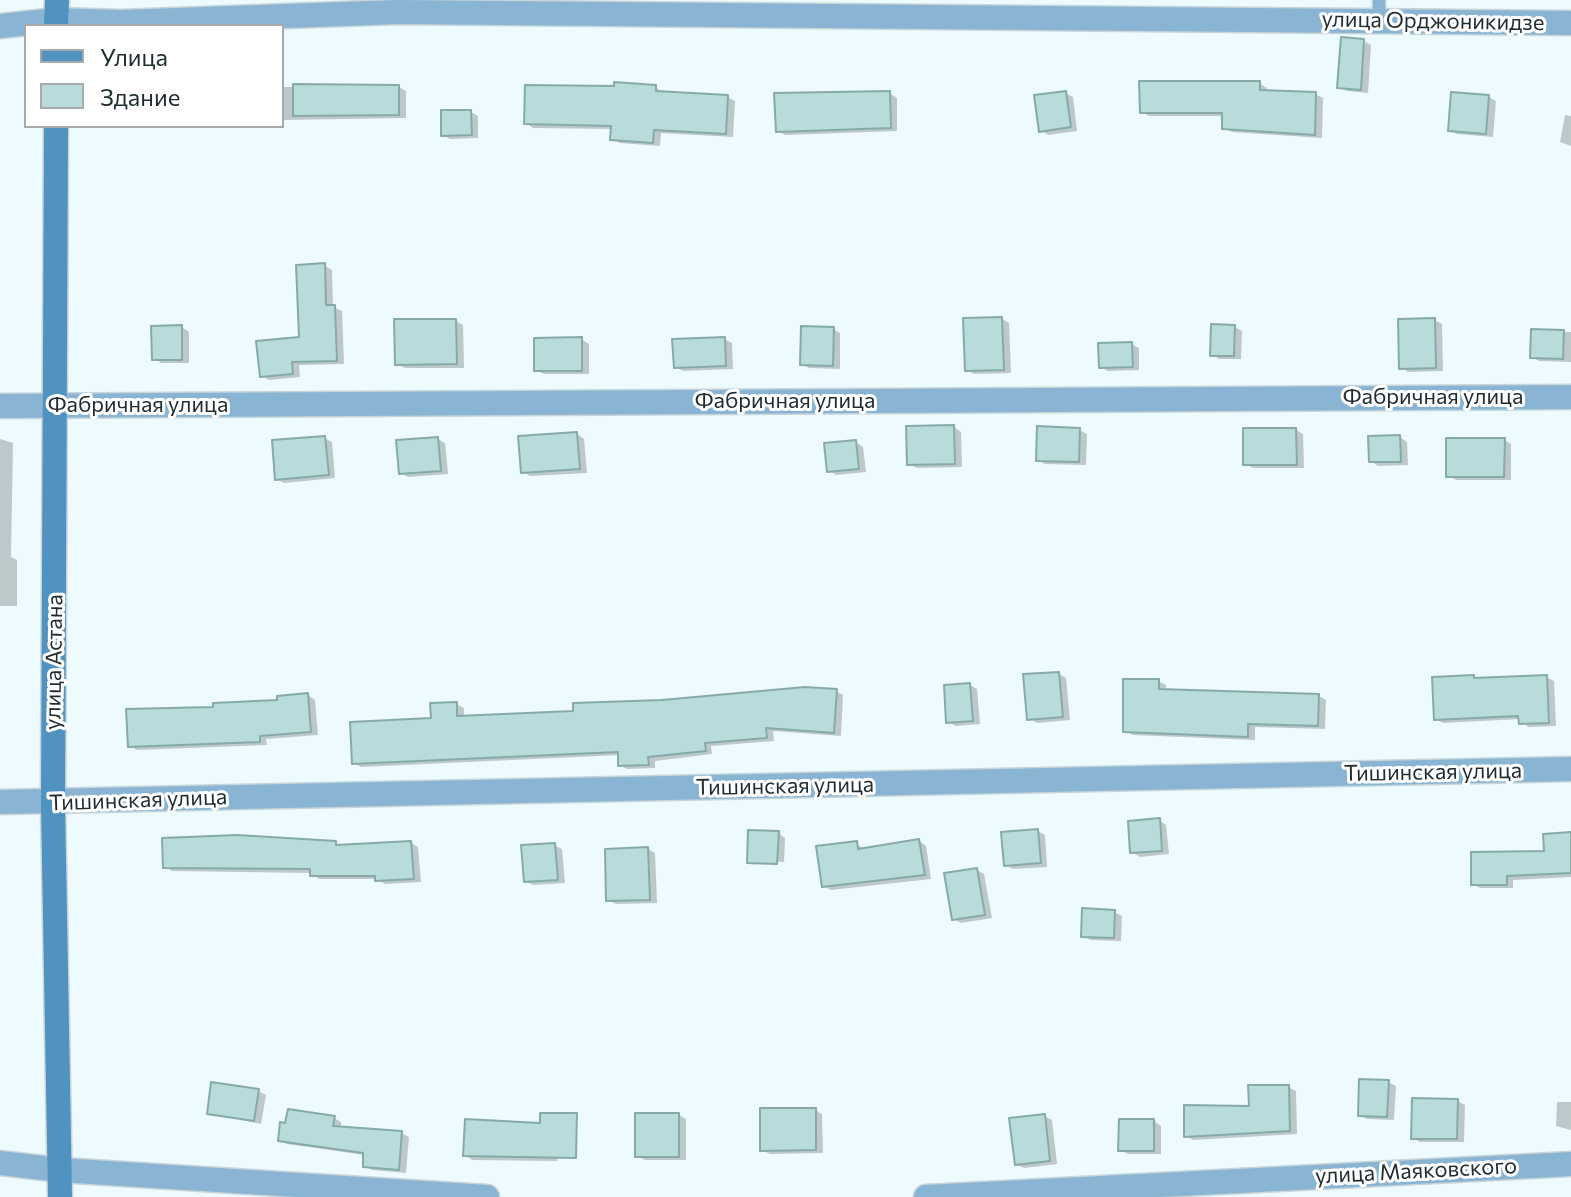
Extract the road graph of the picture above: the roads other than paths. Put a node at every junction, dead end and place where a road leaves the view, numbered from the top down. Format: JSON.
{"nodes":[{"id":1,"x":1379,"y":10,"type":"edge"},
{"id":2,"x":56,"y":15,"type":"edge"},
{"id":3,"x":1571,"y":23,"type":"edge"},
{"id":4,"x":0,"y":26,"type":"edge"},
{"id":5,"x":56,"y":128,"type":"edge"},
{"id":6,"x":1571,"y":397,"type":"edge"},
{"id":7,"x":0,"y":406,"type":"edge"},
{"id":8,"x":56,"y":406,"type":"junction"},
{"id":9,"x":1571,"y":769,"type":"edge"},
{"id":10,"x":0,"y":802,"type":"edge"},
{"id":11,"x":53,"y":803,"type":"junction"},
{"id":12,"x":0,"y":1163,"type":"edge"},
{"id":13,"x":1571,"y":1164,"type":"edge"},
{"id":14,"x":60,"y":1170,"type":"junction"},
{"id":15,"x":60,"y":1197,"type":"edge"},
{"id":16,"x":487,"y":1197,"type":"edge"},
{"id":17,"x":926,"y":1197,"type":"edge"}],
"edges":[{"from":1,"to":2,"type":"street","name":"улица Орджоникидзе"},
{"from":1,"to":3,"type":"street","name":"улица Орджоникидзе"},
{"from":2,"to":4,"type":"street","name":"улица Орджоникидзе"},
{"from":5,"to":8,"type":"street","name":"улица Астана"},
{"from":6,"to":8,"type":"street","name":"Фабричная улица"},
{"from":7,"to":8,"type":"street","name":"Фабричная улица"},
{"from":8,"to":11,"type":"street","name":"улица Астана"},
{"from":9,"to":11,"type":"street","name":"Тишинская улица"},
{"from":10,"to":11,"type":"street","name":"Тишинская улица"},
{"from":11,"to":14,"type":"street","name":"улица Астана"},
{"from":12,"to":14,"type":"street"},
{"from":13,"to":17,"type":"street","name":"улица Маяковского"},
{"from":14,"to":15,"type":"street","name":"улица Астана"},
{"from":14,"to":16,"type":"street"}]}
